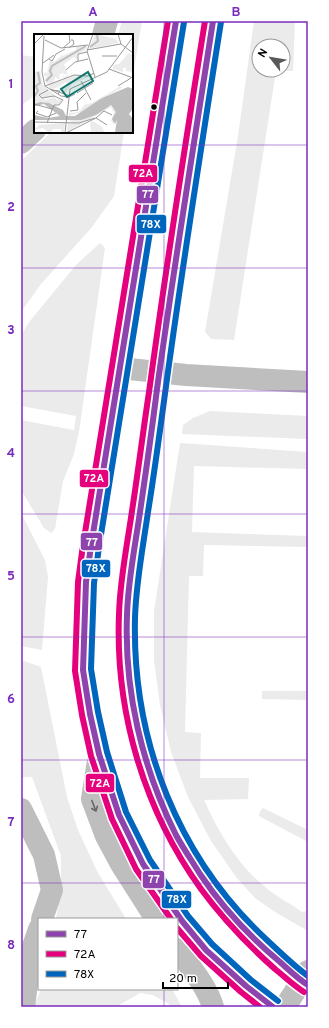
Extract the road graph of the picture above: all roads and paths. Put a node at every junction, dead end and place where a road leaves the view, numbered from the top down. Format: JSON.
{"nodes":[{"id":1,"x":106,"y":21,"type":"edge"},
{"id":2,"x":176,"y":21,"type":"edge"},
{"id":3,"x":213,"y":21,"type":"edge"},
{"id":4,"x":102,"y":34,"type":"edge"},
{"id":5,"x":34,"y":131,"type":"edge"},
{"id":6,"x":21,"y":143,"type":"edge"},
{"id":7,"x":120,"y":368,"type":"junction"},
{"id":8,"x":159,"y":373,"type":"junction"},
{"id":9,"x":308,"y":382,"type":"edge"},
{"id":10,"x":98,"y":754,"type":"junction"},
{"id":11,"x":21,"y":809,"type":"edge"},
{"id":12,"x":42,"y":918,"type":"edge"},
{"id":13,"x":155,"y":918,"type":"edge"},
{"id":14,"x":38,"y":932,"type":"edge"},
{"id":15,"x":178,"y":950,"type":"edge"},
{"id":16,"x":306,"y":979,"type":"edge"},
{"id":17,"x":24,"y":1007,"type":"edge"},
{"id":18,"x":213,"y":1007,"type":"edge"},
{"id":19,"x":273,"y":1007,"type":"edge"},
{"id":20,"x":285,"y":1007,"type":"edge"}],
"edges":[{"from":1,"to":4,"type":"main road"},
{"from":2,"to":7,"type":"main road"},
{"from":3,"to":8,"type":"main road"},
{"from":5,"to":6,"type":"main road"},
{"from":7,"to":8,"type":"main road"},
{"from":7,"to":10,"type":"main road"},
{"from":8,"to":9,"type":"main road"},
{"from":8,"to":16,"type":"main road"},
{"from":10,"to":13,"type":"main road","one_way":true},
{"from":10,"to":19,"type":"main road"},
{"from":11,"to":12,"type":"main road"},
{"from":14,"to":17,"type":"main road"},
{"from":15,"to":18,"type":"main road"},
{"from":16,"to":20,"type":"main road"}]}
